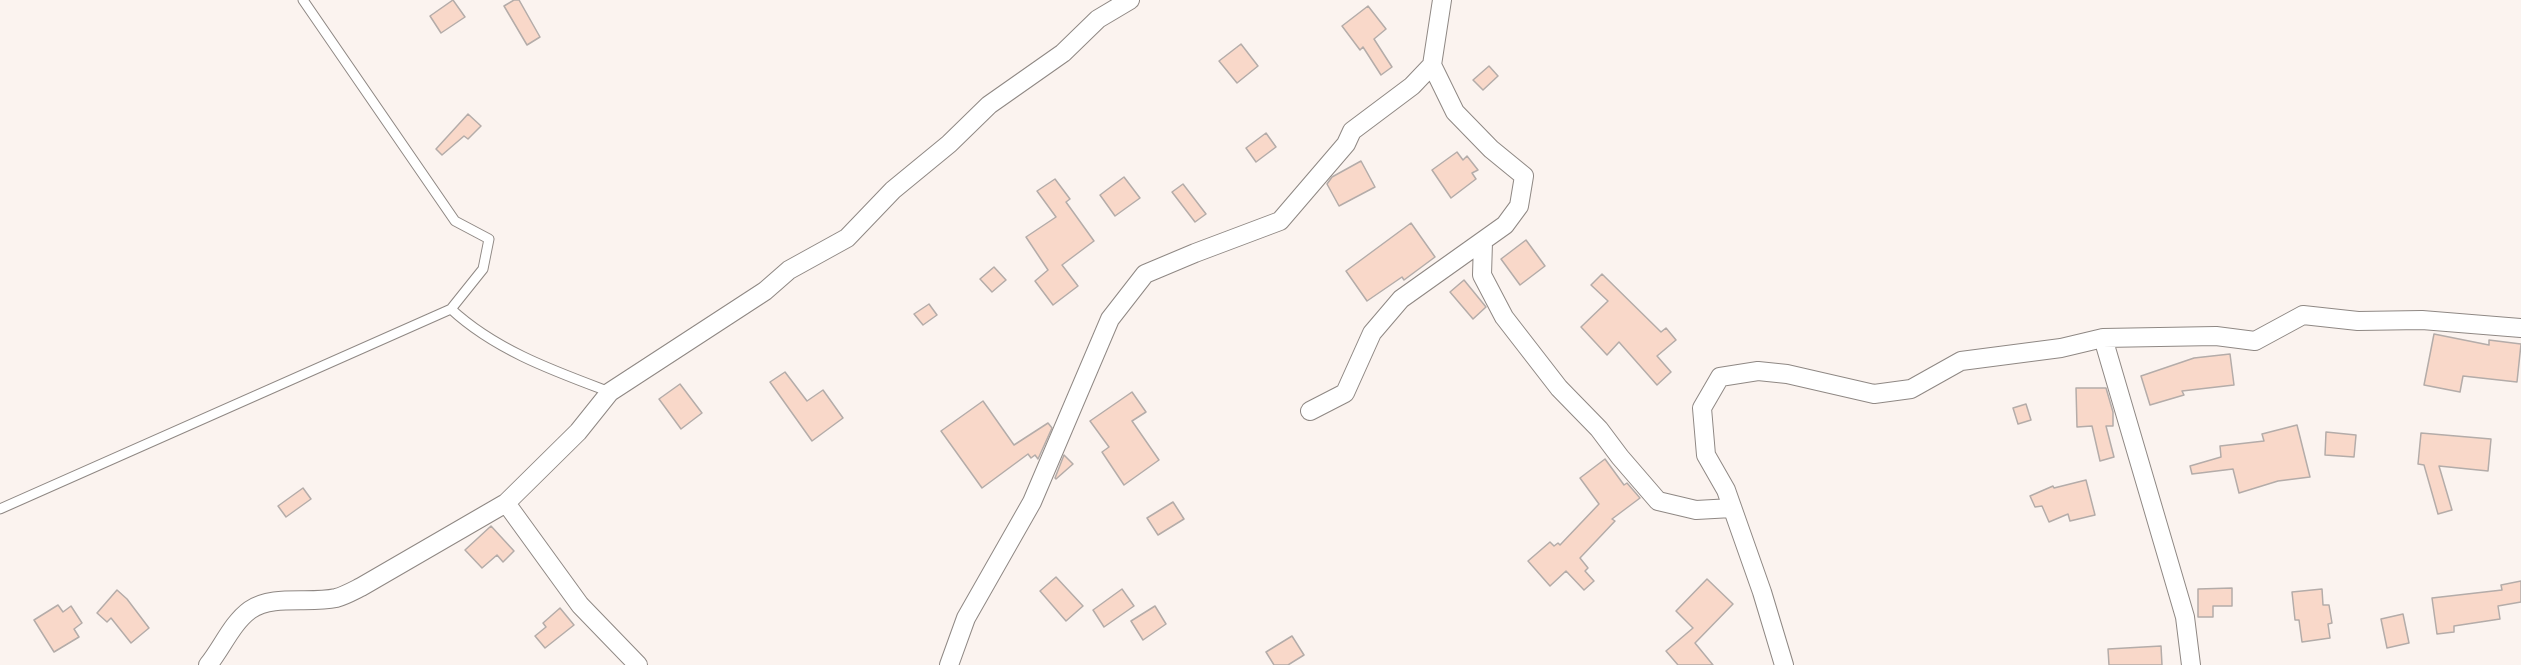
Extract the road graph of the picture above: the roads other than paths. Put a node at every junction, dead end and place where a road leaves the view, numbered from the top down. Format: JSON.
{"nodes":[{"id":1,"x":303,"y":0,"type":"edge"},
{"id":2,"x":1130,"y":0,"type":"edge"},
{"id":3,"x":1442,"y":0,"type":"edge"},
{"id":4,"x":1432,"y":65,"type":"junction"},
{"id":5,"x":1483,"y":242,"type":"junction"},
{"id":6,"x":451,"y":309,"type":"junction"},
{"id":7,"x":2521,"y":328,"type":"edge"},
{"id":8,"x":2103,"y":338,"type":"junction"},
{"id":9,"x":610,"y":393,"type":"junction"},
{"id":10,"x":1310,"y":411,"type":"dead end"},
{"id":11,"x":506,"y":503,"type":"junction"},
{"id":12,"x":0,"y":508,"type":"edge"},
{"id":13,"x":1732,"y":508,"type":"junction"},
{"id":14,"x":208,"y":665,"type":"edge"},
{"id":15,"x":638,"y":665,"type":"edge"},
{"id":16,"x":949,"y":665,"type":"edge"},
{"id":17,"x":1784,"y":665,"type":"edge"},
{"id":18,"x":2191,"y":665,"type":"edge"}],
"edges":[{"from":1,"to":6,"type":"lane"},
{"from":2,"to":9,"type":"street"},
{"from":3,"to":4,"type":"street"},
{"from":4,"to":5,"type":"street"},
{"from":4,"to":16,"type":"street"},
{"from":5,"to":10,"type":"street"},
{"from":5,"to":13,"type":"street"},
{"from":6,"to":9,"type":"lane"},
{"from":6,"to":12,"type":"lane"},
{"from":7,"to":8,"type":"street"},
{"from":8,"to":13,"type":"street"},
{"from":8,"to":18,"type":"street"},
{"from":9,"to":11,"type":"street"},
{"from":11,"to":14,"type":"street"},
{"from":11,"to":15,"type":"street"},
{"from":13,"to":17,"type":"street"}]}
